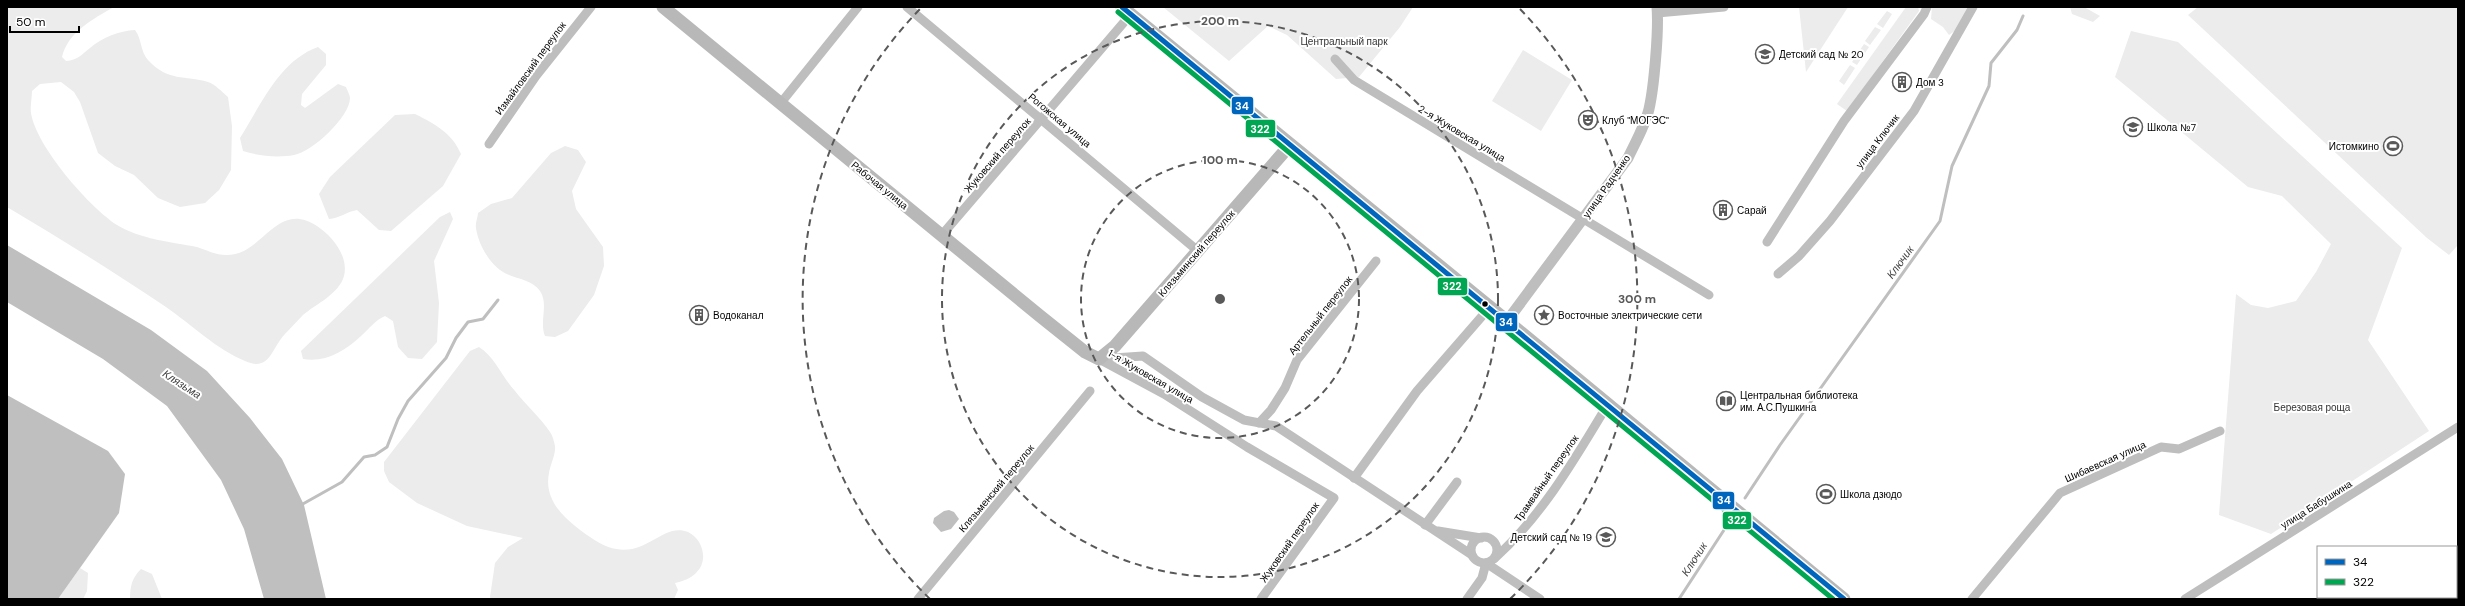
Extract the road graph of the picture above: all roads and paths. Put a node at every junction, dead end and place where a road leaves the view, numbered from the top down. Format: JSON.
{"nodes":[{"id":1,"x":591,"y":7,"type":"edge"},
{"id":2,"x":663,"y":7,"type":"edge"},
{"id":3,"x":858,"y":7,"type":"edge"},
{"id":4,"x":907,"y":7,"type":"edge"},
{"id":5,"x":1724,"y":7,"type":"edge"},
{"id":6,"x":1927,"y":7,"type":"edge"},
{"id":7,"x":1973,"y":7,"type":"edge"},
{"id":8,"x":1657,"y":10,"type":"edge"},
{"id":9,"x":1127,"y":11,"type":"edge"},
{"id":10,"x":1335,"y":59,"type":"dead end"},
{"id":11,"x":780,"y":104,"type":"junction"},
{"id":12,"x":1043,"y":119,"type":"junction"},
{"id":13,"x":489,"y":144,"type":"dead end"},
{"id":14,"x":1290,"y":145,"type":"junction"},
{"id":15,"x":1584,"y":219,"type":"junction"},
{"id":16,"x":942,"y":236,"type":"junction"},
{"id":17,"x":1767,"y":242,"type":"dead end"},
{"id":18,"x":1198,"y":251,"type":"junction"},
{"id":19,"x":1376,"y":262,"type":"dead end"},
{"id":20,"x":1778,"y":274,"type":"dead end"},
{"id":21,"x":1709,"y":295,"type":"dead end"},
{"id":22,"x":1490,"y":306,"type":"junction"},
{"id":23,"x":1507,"y":321,"type":"junction"},
{"id":24,"x":1100,"y":359,"type":"junction"},
{"id":25,"x":1090,"y":391,"type":"dead end"},
{"id":26,"x":1608,"y":404,"type":"junction"},
{"id":27,"x":1258,"y":423,"type":"junction"},
{"id":28,"x":2458,"y":427,"type":"edge"},
{"id":29,"x":2220,"y":431,"type":"dead end"},
{"id":30,"x":1354,"y":478,"type":"junction"},
{"id":31,"x":1457,"y":482,"type":"dead end"},
{"id":32,"x":1334,"y":498,"type":"joint"},
{"id":33,"x":1429,"y":528,"type":"junction"},
{"id":34,"x":1481,"y":538,"type":"junction"},
{"id":35,"x":1494,"y":542,"type":"junction"},
{"id":36,"x":1512,"y":542,"type":"junction"},
{"id":37,"x":1472,"y":555,"type":"junction"},
{"id":38,"x":1490,"y":561,"type":"junction"},
{"id":39,"x":918,"y":599,"type":"edge"},
{"id":40,"x":1261,"y":599,"type":"edge"},
{"id":41,"x":1467,"y":599,"type":"edge"},
{"id":42,"x":1540,"y":599,"type":"edge"},
{"id":43,"x":1844,"y":599,"type":"edge"},
{"id":44,"x":1972,"y":599,"type":"edge"},
{"id":45,"x":2185,"y":599,"type":"edge"}],
"edges":[{"from":1,"to":13,"type":"street","name":"Измайловский переулок"},
{"from":2,"to":11,"type":"main road","name":"Рабочая улица"},
{"from":3,"to":11,"type":"street"},
{"from":4,"to":12,"type":"street","name":"Рогожская улица"},
{"from":5,"to":8,"type":"street"},
{"from":6,"to":17,"type":"street"},
{"from":7,"to":20,"type":"street","name":"улица Ключик"},
{"from":8,"to":15,"type":"street","name":"улица Радченко"},
{"from":9,"to":12,"type":"street","name":"Жуковский переулок"},
{"from":9,"to":14,"type":"main road"},
{"from":10,"to":15,"type":"street","name":"2-я Жуковская улица"},
{"from":11,"to":16,"type":"main road","name":"Рабочая улица"},
{"from":12,"to":16,"type":"street","name":"Жуковский переулок"},
{"from":12,"to":18,"type":"street","name":"Рогожская улица"},
{"from":14,"to":18,"type":"main road","name":"Клязьминский переулок"},
{"from":14,"to":22,"type":"main road"},
{"from":15,"to":21,"type":"street","name":"2-я Жуковская улица"},
{"from":15,"to":23,"type":"street","name":"улица Радченко"},
{"from":16,"to":24,"type":"main road","name":"Рабочая улица"},
{"from":18,"to":24,"type":"main road","name":"Клязьминский переулок"},
{"from":19,"to":27,"type":"street","name":"Артельный переулок"},
{"from":22,"to":23,"type":"main road"},
{"from":22,"to":30,"type":"street"},
{"from":23,"to":26,"type":"main road"},
{"from":24,"to":27,"type":"street","name":"1-я Жуковская улица"},
{"from":24,"to":32,"type":"street","name":"1-я Жуковская улица"},
{"from":25,"to":39,"type":"street","name":"Клязьменский переулок"},
{"from":26,"to":36,"type":"street","name":"Трамвайный переулок"},
{"from":26,"to":43,"type":"main road"},
{"from":27,"to":30,"type":"street","name":"1-я Жуковская улица"},
{"from":28,"to":45,"type":"street","name":"улица Бабушкина"},
{"from":29,"to":44,"type":"street","name":"Шибаевская улица"},
{"from":30,"to":33,"type":"street","name":"1-я Жуковская улица"},
{"from":31,"to":33,"type":"street"},
{"from":32,"to":40,"type":"street","name":"Жуковский переулок"},
{"from":33,"to":34,"type":"street"},
{"from":33,"to":37,"type":"street","name":"1-я Жуковская улица"},
{"from":34,"to":35,"type":"street"},
{"from":34,"to":37,"type":"street"},
{"from":35,"to":36,"type":"street"},
{"from":35,"to":38,"type":"street"},
{"from":36,"to":38,"type":"street","name":"Трамвайный переулок"},
{"from":37,"to":38,"type":"street"},
{"from":38,"to":41,"type":"street"},
{"from":38,"to":42,"type":"street"}]}
